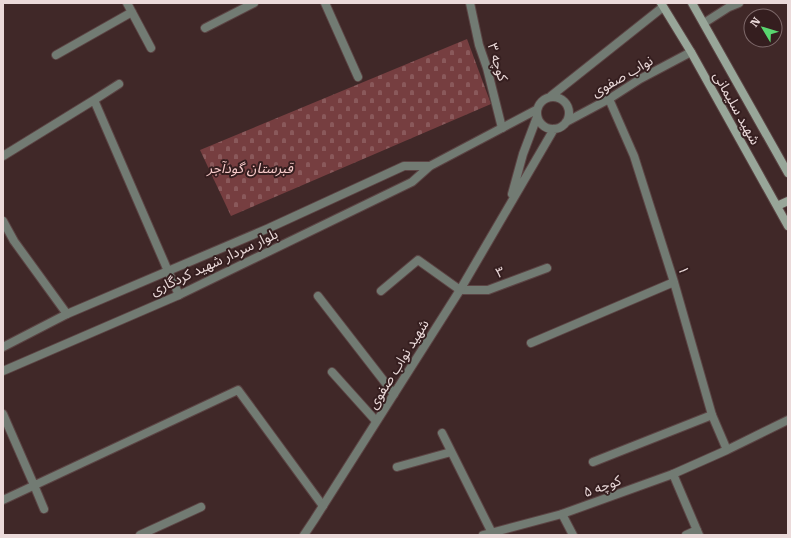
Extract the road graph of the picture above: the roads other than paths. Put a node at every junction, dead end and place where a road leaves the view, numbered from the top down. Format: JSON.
{"nodes":[{"id":1,"x":127,"y":3,"type":"edge"},
{"id":2,"x":254,"y":3,"type":"edge"},
{"id":3,"x":325,"y":3,"type":"edge"},
{"id":4,"x":470,"y":3,"type":"edge"},
{"id":5,"x":692,"y":3,"type":"edge"},
{"id":6,"x":739,"y":3,"type":"edge"},
{"id":7,"x":662,"y":5,"type":"edge"},
{"id":8,"x":132,"y":12,"type":"junction"},
{"id":9,"x":704,"y":23,"type":"junction"},
{"id":10,"x":205,"y":28,"type":"dead end"},
{"id":11,"x":151,"y":48,"type":"dead end"},
{"id":12,"x":691,"y":52,"type":"junction"},
{"id":13,"x":56,"y":55,"type":"dead end"},
{"id":14,"x":358,"y":77,"type":"dead end"},
{"id":15,"x":119,"y":84,"type":"dead end"},
{"id":16,"x":551,"y":96,"type":"junction"},
{"id":17,"x":609,"y":99,"type":"junction"},
{"id":18,"x":94,"y":100,"type":"junction"},
{"id":19,"x":536,"y":114,"type":"junction"},
{"id":20,"x":566,"y":122,"type":"junction"},
{"id":21,"x":502,"y":128,"type":"junction"},
{"id":22,"x":554,"y":129,"type":"junction"},
{"id":23,"x":3,"y":156,"type":"edge"},
{"id":24,"x":785,"y":159,"type":"edge"},
{"id":25,"x":430,"y":166,"type":"junction"},
{"id":26,"x":788,"y":173,"type":"edge"},
{"id":27,"x":788,"y":201,"type":"edge"},
{"id":28,"x":510,"y":204,"type":"junction"},
{"id":29,"x":777,"y":206,"type":"junction"},
{"id":30,"x":3,"y":221,"type":"edge"},
{"id":31,"x":788,"y":226,"type":"edge"},
{"id":32,"x":547,"y":268,"type":"dead end"},
{"id":33,"x":168,"y":271,"type":"junction"},
{"id":34,"x":674,"y":282,"type":"junction"},
{"id":35,"x":460,"y":290,"type":"junction"},
{"id":36,"x":382,"y":291,"type":"dead end"},
{"id":37,"x":179,"y":295,"type":"junction"},
{"id":38,"x":318,"y":296,"type":"dead end"},
{"id":39,"x":67,"y":314,"type":"junction"},
{"id":40,"x":531,"y":342,"type":"dead end"},
{"id":41,"x":3,"y":347,"type":"edge"},
{"id":42,"x":3,"y":371,"type":"edge"},
{"id":43,"x":332,"y":372,"type":"dead end"},
{"id":44,"x":394,"y":394,"type":"junction"},
{"id":45,"x":3,"y":414,"type":"edge"},
{"id":46,"x":712,"y":414,"type":"junction"},
{"id":47,"x":788,"y":420,"type":"edge"},
{"id":48,"x":376,"y":421,"type":"junction"},
{"id":49,"x":442,"y":432,"type":"dead end"},
{"id":50,"x":727,"y":450,"type":"junction"},
{"id":51,"x":451,"y":452,"type":"junction"},
{"id":52,"x":593,"y":462,"type":"dead end"},
{"id":53,"x":397,"y":467,"type":"dead end"},
{"id":54,"x":673,"y":474,"type":"junction"},
{"id":55,"x":34,"y":485,"type":"junction"},
{"id":56,"x":3,"y":500,"type":"edge"},
{"id":57,"x":323,"y":506,"type":"junction"},
{"id":58,"x":201,"y":508,"type":"dead end"},
{"id":59,"x":44,"y":509,"type":"dead end"},
{"id":60,"x":562,"y":514,"type":"junction"},
{"id":61,"x":698,"y":532,"type":"edge"},
{"id":62,"x":492,"y":533,"type":"junction"},
{"id":63,"x":140,"y":535,"type":"edge"},
{"id":64,"x":304,"y":535,"type":"edge"},
{"id":65,"x":483,"y":535,"type":"edge"},
{"id":66,"x":573,"y":535,"type":"edge"},
{"id":67,"x":686,"y":535,"type":"edge"}],
"edges":[{"from":1,"to":8,"type":"street"},
{"from":2,"to":10,"type":"street"},
{"from":3,"to":14,"type":"street"},
{"from":4,"to":21,"type":"street","name":"کوچه ۳"},
{"from":5,"to":9,"type":"main road","name":"شهید سلیمانی"},
{"from":6,"to":9,"type":"street"},
{"from":7,"to":12,"type":"main road","name":"شهید سلیمانی"},
{"from":7,"to":16,"type":"street"},
{"from":8,"to":11,"type":"street"},
{"from":8,"to":13,"type":"street"},
{"from":9,"to":24,"type":"main road","name":"شهید سلیمانی"},
{"from":12,"to":17,"type":"street","name":"نواب صفوی"},
{"from":12,"to":29,"type":"main road","name":"شهید سلیمانی"},
{"from":15,"to":18,"type":"street"},
{"from":16,"to":19,"type":"street"},
{"from":16,"to":20,"type":"street"},
{"from":17,"to":20,"type":"street","name":"نواب صفوی"},
{"from":17,"to":34,"type":"street","name":"۱"},
{"from":18,"to":23,"type":"street"},
{"from":18,"to":33,"type":"street"},
{"from":19,"to":21,"type":"street","name":"بلوار سردار شهید کردگاری"},
{"from":19,"to":22,"type":"street"},
{"from":19,"to":28,"type":"street","name":"شهید نواب صفوی"},
{"from":20,"to":22,"type":"street"},
{"from":21,"to":25,"type":"street","name":"بلوار سردار شهید کردگاری"},
{"from":22,"to":28,"type":"street","name":"شهید نواب صفوی"},
{"from":24,"to":26,"type":"main road","name":"شهید سلیمانی"},
{"from":25,"to":33,"type":"street","name":"بلوار سردار شهید کردگاری"},
{"from":25,"to":37,"type":"street","name":"بلوار سردار شهید کردگاری"},
{"from":27,"to":29,"type":"main road"},
{"from":28,"to":35,"type":"street","name":"شهید نواب صفوی"},
{"from":29,"to":31,"type":"main road","name":"شهید سلیمانی"},
{"from":30,"to":39,"type":"street"},
{"from":32,"to":35,"type":"street","name":"۳"},
{"from":33,"to":37,"type":"street"},
{"from":33,"to":39,"type":"street","name":"بلوار سردار شهید کردگاری"},
{"from":34,"to":40,"type":"street"},
{"from":34,"to":46,"type":"street","name":"۱"},
{"from":35,"to":36,"type":"street"},
{"from":35,"to":44,"type":"street","name":"شهید نواب صفوی"},
{"from":37,"to":42,"type":"street","name":"بلوار سردار شهید کردگاری"},
{"from":38,"to":44,"type":"street"},
{"from":39,"to":41,"type":"street","name":"بلوار سردار شهید کردگاری"},
{"from":43,"to":48,"type":"street"},
{"from":44,"to":48,"type":"street","name":"شهید نواب صفوی"},
{"from":45,"to":55,"type":"street"},
{"from":46,"to":50,"type":"street","name":"۱"},
{"from":46,"to":52,"type":"street"},
{"from":47,"to":50,"type":"street","name":"کوچه ۵"},
{"from":48,"to":57,"type":"street","name":"شهید نواب صفوی"},
{"from":49,"to":51,"type":"street"},
{"from":50,"to":54,"type":"street","name":"کوچه ۵"},
{"from":51,"to":53,"type":"street"},
{"from":51,"to":62,"type":"street"},
{"from":54,"to":60,"type":"street","name":"کوچه ۵"},
{"from":54,"to":61,"type":"street"},
{"from":55,"to":56,"type":"street"},
{"from":55,"to":57,"type":"street"},
{"from":55,"to":59,"type":"street"},
{"from":57,"to":64,"type":"street","name":"شهید نواب صفوی"},
{"from":58,"to":63,"type":"street"},
{"from":60,"to":62,"type":"street","name":"کوچه ۵"},
{"from":60,"to":66,"type":"street"},
{"from":61,"to":67,"type":"street"},
{"from":62,"to":65,"type":"street","name":"کوچه ۵"}]}
